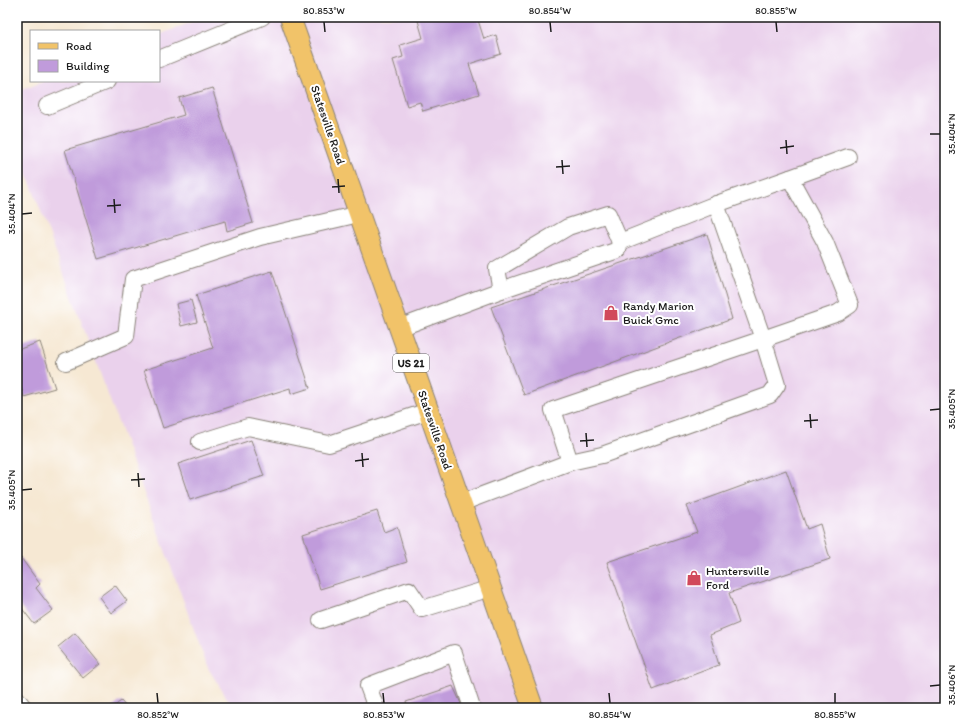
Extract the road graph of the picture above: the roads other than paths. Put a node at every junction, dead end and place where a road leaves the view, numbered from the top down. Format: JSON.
{"nodes":[{"id":1,"x":262,"y":17,"type":"edge"},
{"id":2,"x":290,"y":17,"type":"edge"},
{"id":3,"x":160,"y":59,"type":"edge"},
{"id":4,"x":105,"y":82,"type":"edge"},
{"id":5,"x":47,"y":106,"type":"dead end"},
{"id":6,"x":848,"y":157,"type":"dead end"},
{"id":7,"x":790,"y":178,"type":"junction"},
{"id":8,"x":716,"y":204,"type":"junction"},
{"id":9,"x":359,"y":214,"type":"junction"},
{"id":10,"x":620,"y":242,"type":"junction"},
{"id":11,"x":501,"y":290,"type":"junction"},
{"id":12,"x":399,"y":328,"type":"junction"},
{"id":13,"x":763,"y":339,"type":"junction"},
{"id":14,"x":66,"y":362,"type":"dead end"},
{"id":15,"x":428,"y":411,"type":"junction"},
{"id":16,"x":200,"y":442,"type":"dead end"},
{"id":17,"x":570,"y":462,"type":"junction"},
{"id":18,"x":461,"y":503,"type":"junction"},
{"id":19,"x":491,"y":588,"type":"junction"},
{"id":20,"x":321,"y":620,"type":"dead end"},
{"id":21,"x":17,"y":699,"type":"edge"},
{"id":22,"x":24,"y":708,"type":"edge"},
{"id":23,"x":376,"y":708,"type":"edge"},
{"id":24,"x":472,"y":708,"type":"edge"},
{"id":25,"x":533,"y":708,"type":"edge"}],
"edges":[{"from":1,"to":3,"type":"street"},
{"from":2,"to":9,"type":"main road","name":"Statesville Road","number":"US 21"},
{"from":4,"to":5,"type":"street"},
{"from":6,"to":7,"type":"street"},
{"from":7,"to":8,"type":"street"},
{"from":7,"to":13,"type":"street"},
{"from":8,"to":10,"type":"street"},
{"from":8,"to":13,"type":"street"},
{"from":9,"to":12,"type":"main road","name":"Statesville Road","number":"US 21"},
{"from":9,"to":14,"type":"street"},
{"from":10,"to":11,"type":"street"},
{"from":10,"to":11,"type":"street"},
{"from":11,"to":12,"type":"street"},
{"from":12,"to":15,"type":"main road","name":"Statesville Road","number":"US 21"},
{"from":13,"to":17,"type":"street"},
{"from":13,"to":17,"type":"street"},
{"from":15,"to":16,"type":"street"},
{"from":15,"to":18,"type":"main road","name":"Statesville Road","number":"US 21"},
{"from":17,"to":18,"type":"street"},
{"from":18,"to":19,"type":"main road","name":"Statesville Road","number":"US 21"},
{"from":19,"to":20,"type":"street"},
{"from":19,"to":25,"type":"main road","name":"Statesville Road","number":"US 21"},
{"from":21,"to":22,"type":"street"},
{"from":23,"to":24,"type":"street"}]}
